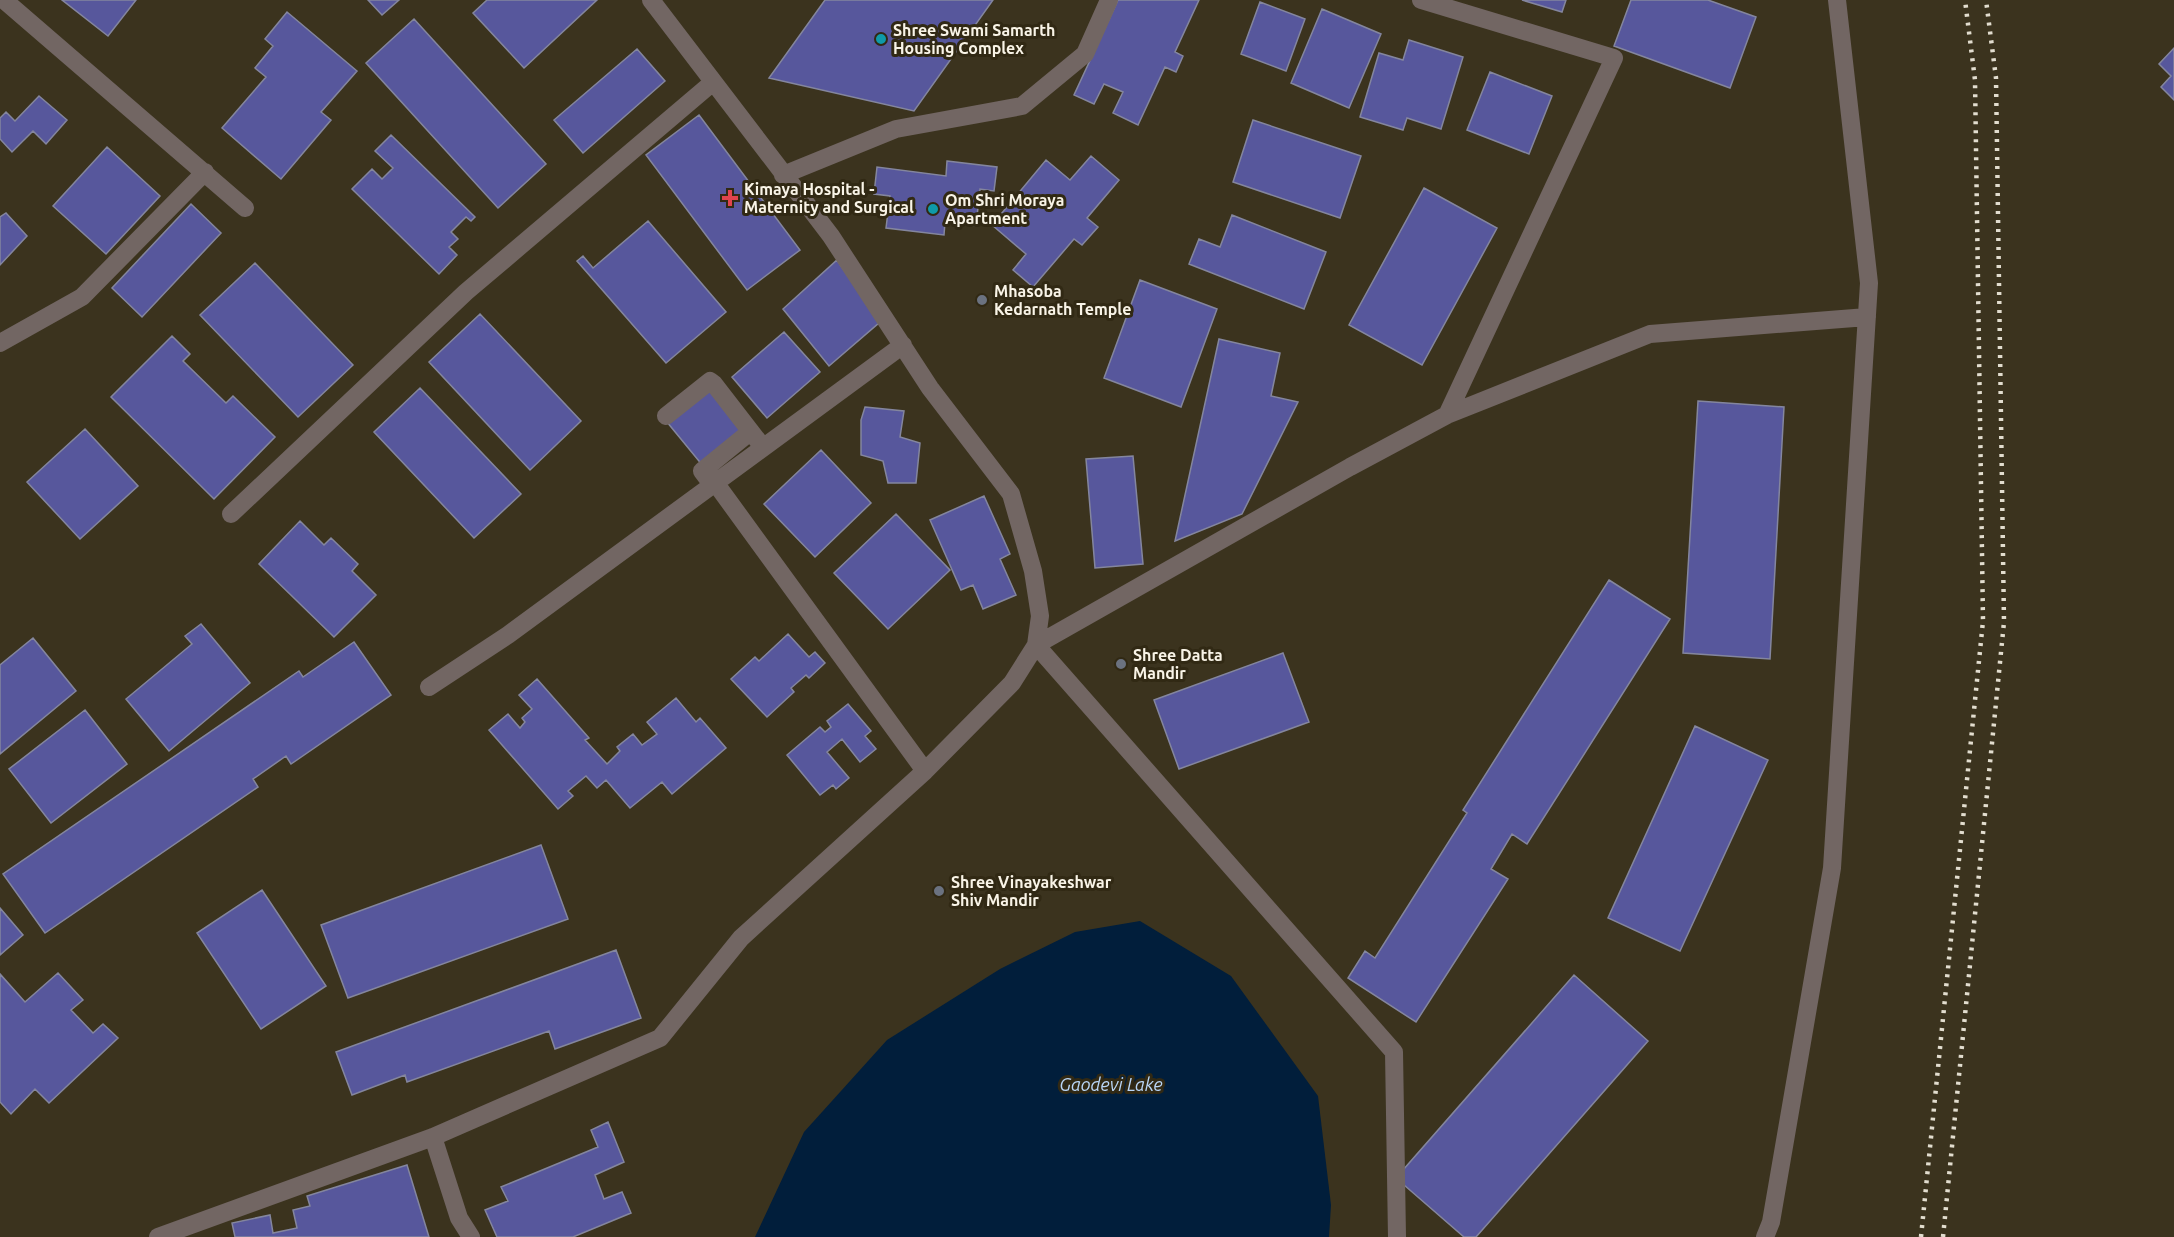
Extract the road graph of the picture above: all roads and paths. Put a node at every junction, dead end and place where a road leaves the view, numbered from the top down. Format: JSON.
{"nodes":[{"id":1,"x":4,"y":0,"type":"edge"},
{"id":2,"x":651,"y":0,"type":"edge"},
{"id":3,"x":1109,"y":0,"type":"edge"},
{"id":4,"x":1421,"y":0,"type":"edge"},
{"id":5,"x":1837,"y":0,"type":"edge"},
{"id":6,"x":712,"y":83,"type":"junction"},
{"id":7,"x":205,"y":172,"type":"junction"},
{"id":8,"x":783,"y":175,"type":"junction"},
{"id":9,"x":245,"y":208,"type":"dead end"},
{"id":10,"x":1867,"y":316,"type":"junction"},
{"id":11,"x":0,"y":344,"type":"edge"},
{"id":12,"x":903,"y":345,"type":"junction"},
{"id":13,"x":1447,"y":415,"type":"junction"},
{"id":14,"x":666,"y":416,"type":"dead end"},
{"id":15,"x":756,"y":439,"type":"junction"},
{"id":16,"x":713,"y":482,"type":"junction"},
{"id":17,"x":231,"y":514,"type":"dead end"},
{"id":18,"x":1036,"y":645,"type":"junction"},
{"id":19,"x":429,"y":687,"type":"dead end"},
{"id":20,"x":925,"y":771,"type":"junction"},
{"id":21,"x":433,"y":1137,"type":"junction"},
{"id":22,"x":158,"y":1237,"type":"edge"},
{"id":23,"x":471,"y":1237,"type":"edge"},
{"id":24,"x":1396,"y":1237,"type":"edge"},
{"id":25,"x":1765,"y":1237,"type":"edge"}],
"edges":[{"from":1,"to":7,"type":"street"},
{"from":2,"to":6,"type":"street"},
{"from":3,"to":8,"type":"street"},
{"from":4,"to":13,"type":"street"},
{"from":5,"to":10,"type":"street"},
{"from":6,"to":8,"type":"street"},
{"from":6,"to":17,"type":"street"},
{"from":7,"to":9,"type":"street"},
{"from":7,"to":11,"type":"street"},
{"from":8,"to":12,"type":"street"},
{"from":10,"to":13,"type":"street"},
{"from":10,"to":25,"type":"street"},
{"from":12,"to":15,"type":"street"},
{"from":12,"to":18,"type":"street"},
{"from":13,"to":18,"type":"street"},
{"from":14,"to":15,"type":"street"},
{"from":15,"to":16,"type":"street"},
{"from":16,"to":19,"type":"street"},
{"from":16,"to":20,"type":"street"},
{"from":18,"to":20,"type":"street"},
{"from":18,"to":24,"type":"street"},
{"from":20,"to":21,"type":"street"},
{"from":21,"to":22,"type":"street"},
{"from":21,"to":23,"type":"street"}]}
